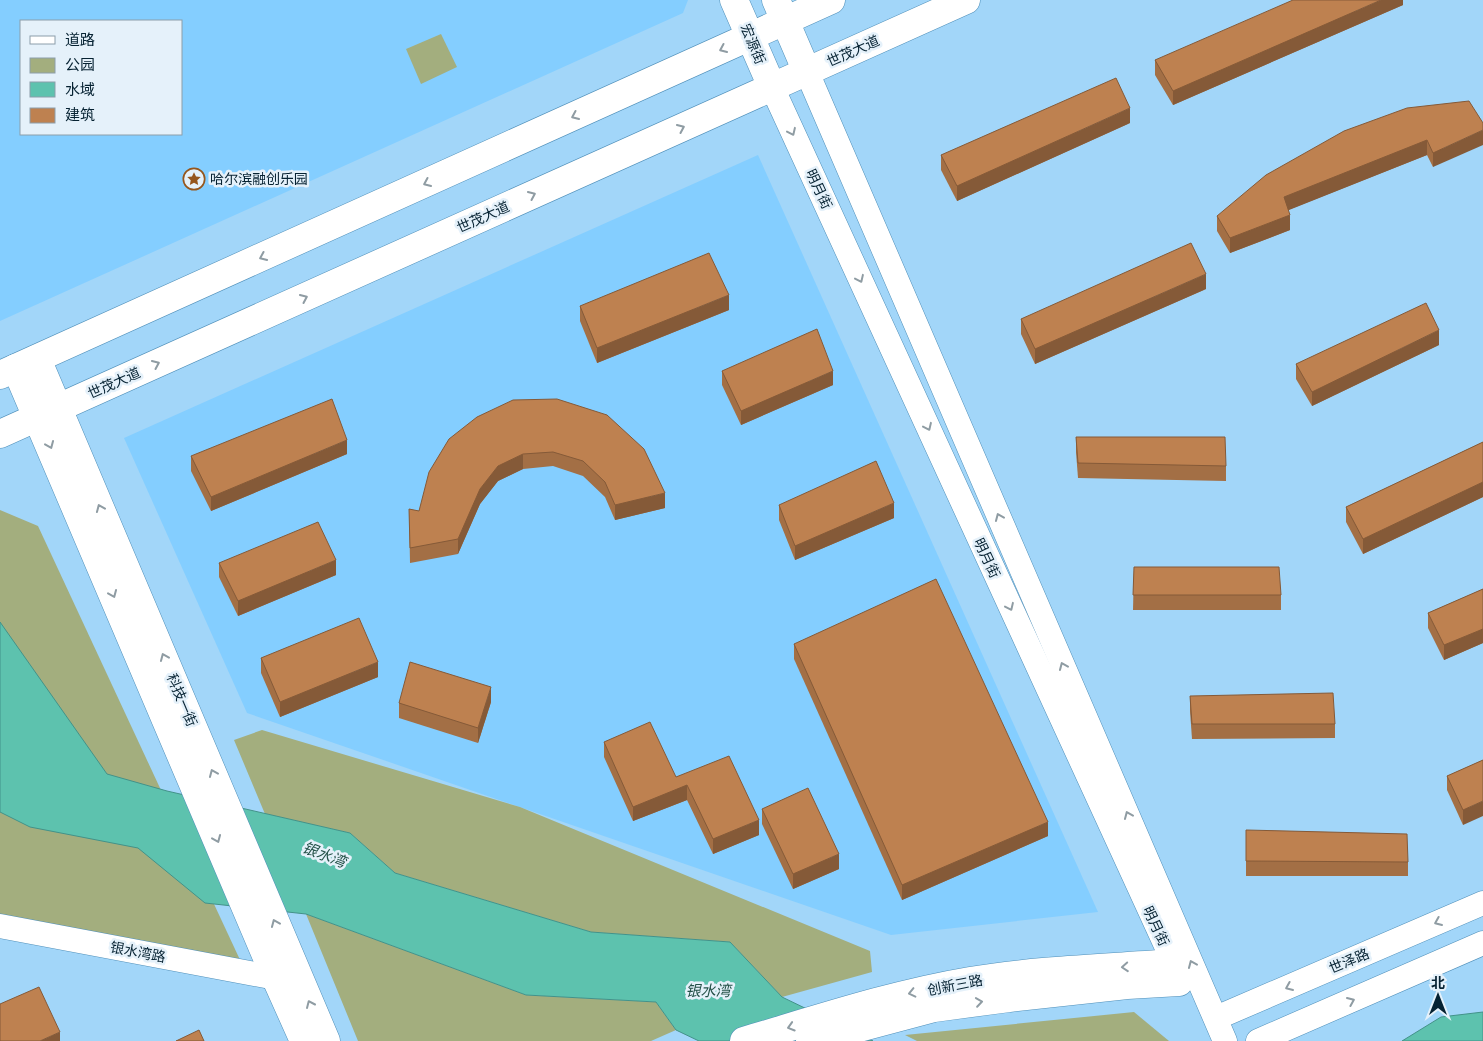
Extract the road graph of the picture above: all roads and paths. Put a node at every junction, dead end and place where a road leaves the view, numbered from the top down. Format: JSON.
{"nodes":[{"id":1,"x":734,"y":0,"type":"edge"},
{"id":2,"x":831,"y":0,"type":"edge"},
{"id":3,"x":966,"y":0,"type":"edge"},
{"id":4,"x":780,"y":10,"type":"edge"},
{"id":5,"x":750,"y":37,"type":"junction"},
{"id":6,"x":807,"y":72,"type":"junction"},
{"id":7,"x":772,"y":87,"type":"junction"},
{"id":8,"x":18,"y":367,"type":"edge"},
{"id":9,"x":48,"y":413,"type":"junction"},
{"id":10,"x":0,"y":434,"type":"edge"},
{"id":11,"x":1483,"y":903,"type":"edge"},
{"id":12,"x":0,"y":926,"type":"edge"},
{"id":13,"x":1483,"y":943,"type":"edge"},
{"id":14,"x":281,"y":973,"type":"junction"},
{"id":15,"x":1176,"y":973,"type":"junction"},
{"id":16,"x":1216,"y":1018,"type":"junction"},
{"id":17,"x":304,"y":1041,"type":"edge"},
{"id":18,"x":326,"y":1041,"type":"edge"},
{"id":19,"x":744,"y":1041,"type":"edge"},
{"id":20,"x":810,"y":1041,"type":"edge"},
{"id":21,"x":1205,"y":1041,"type":"edge"},
{"id":22,"x":1226,"y":1041,"type":"edge"},
{"id":23,"x":1258,"y":1041,"type":"edge"}],
"edges":[{"from":1,"to":5,"type":"main road","name":"宏源街"},
{"from":2,"to":4,"type":"main road"},
{"from":3,"to":6,"type":"main road","name":"世茂大道"},
{"from":4,"to":5,"type":"main road"},
{"from":4,"to":6,"type":"main road"},
{"from":5,"to":7,"type":"main road","name":"宏源街"},
{"from":5,"to":8,"type":"main road","one_way":true},
{"from":6,"to":7,"type":"main road","name":"世茂大道"},
{"from":16,"to":6,"type":"street","name":"明月街","one_way":true},
{"from":9,"to":7,"type":"main road","name":"世茂大道","one_way":true},
{"from":7,"to":15,"type":"street","name":"明月街","one_way":true},
{"from":8,"to":9,"type":"main road","name":"科技一街"},
{"from":9,"to":10,"type":"main road","name":"世茂大道"},
{"from":9,"to":14,"type":"main road","name":"科技一街"},
{"from":11,"to":16,"type":"street","name":"世泽路","one_way":true},
{"from":12,"to":14,"type":"street","name":"银水湾路"},
{"from":23,"to":13,"type":"street","one_way":true},
{"from":14,"to":17,"type":"main road","name":"科技一街"},
{"from":18,"to":14,"type":"main road","name":"科技一街","one_way":true},
{"from":15,"to":16,"type":"street","name":"明月街"},
{"from":15,"to":19,"type":"main road","name":"创新三路","one_way":true},
{"from":20,"to":15,"type":"main road","name":"创新三路","one_way":true},
{"from":16,"to":21,"type":"street"},
{"from":16,"to":22,"type":"street","name":"明月街"}]}
